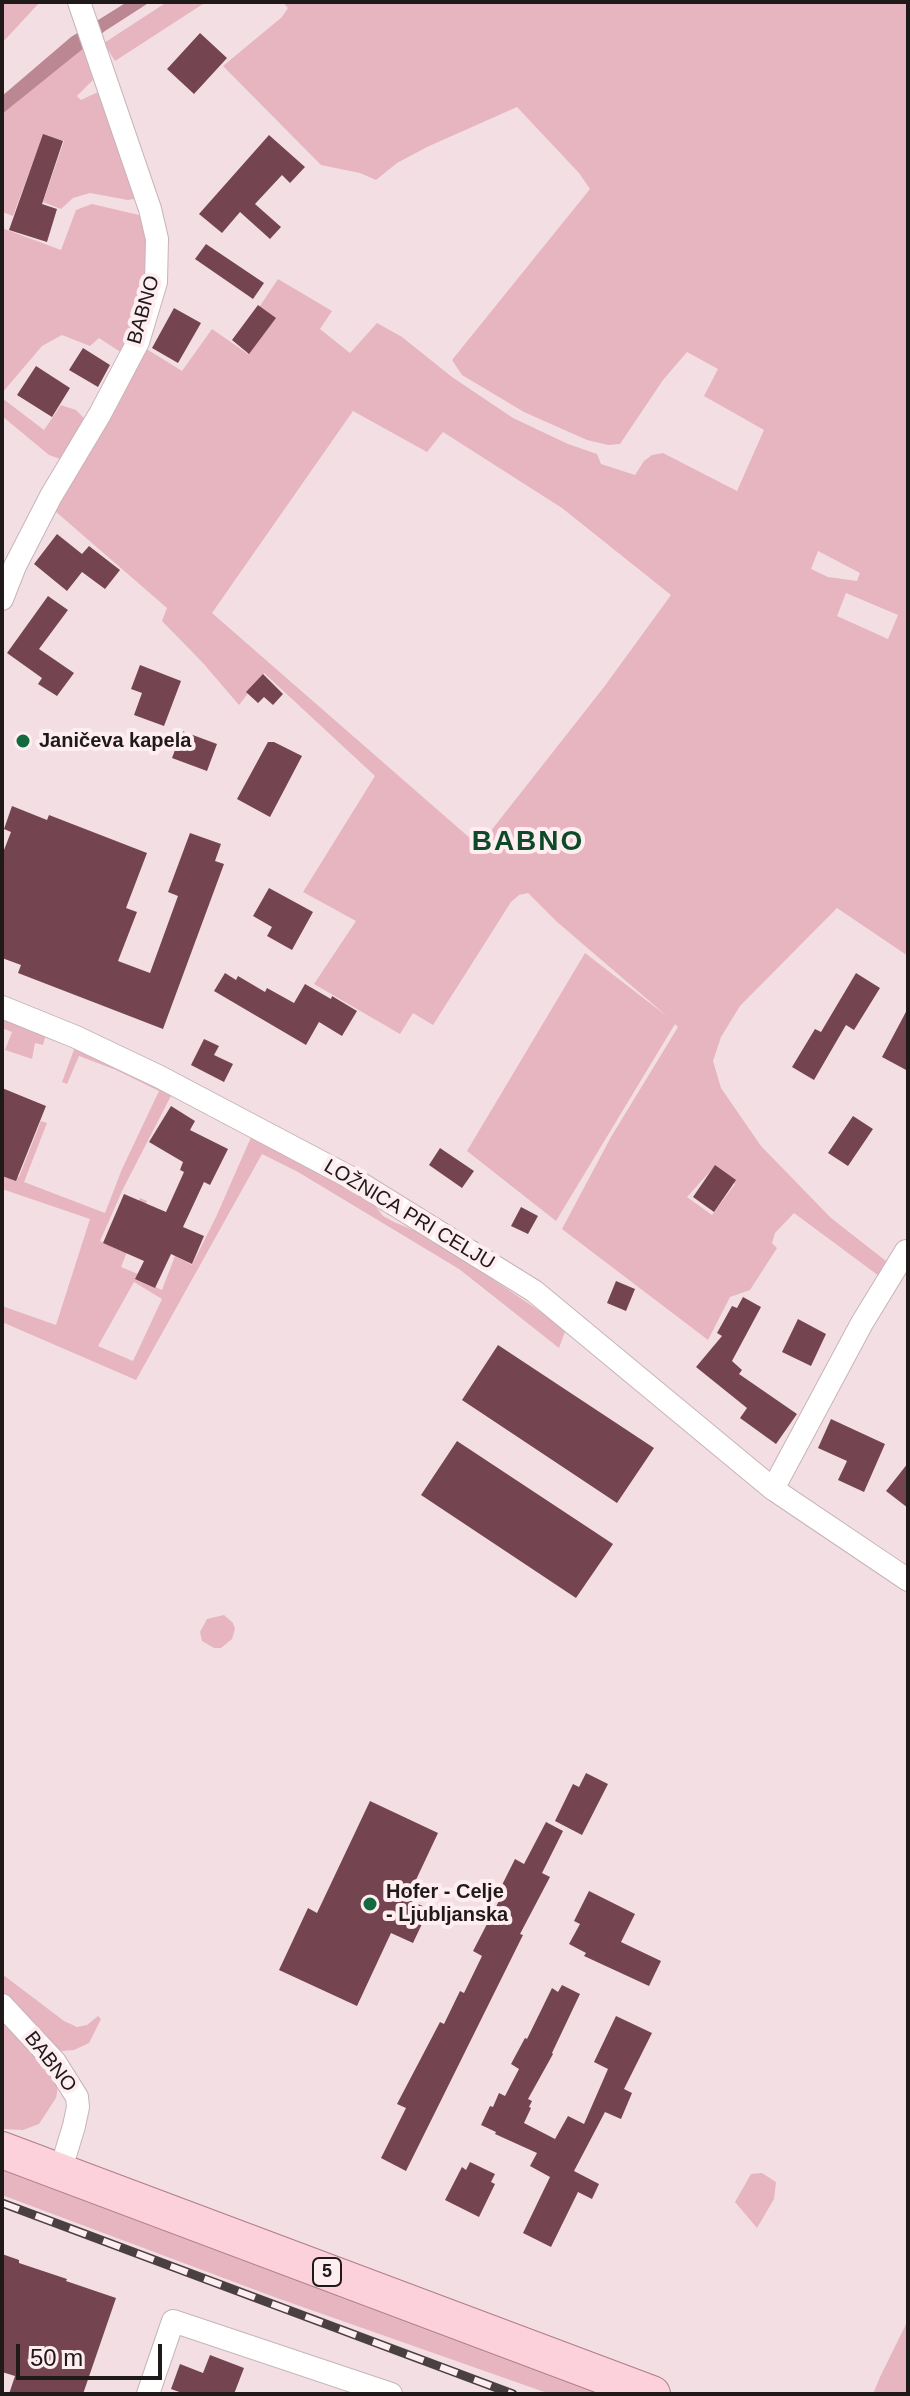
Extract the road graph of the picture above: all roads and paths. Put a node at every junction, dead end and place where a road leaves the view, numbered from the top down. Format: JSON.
{"nodes":[{"id":1,"x":79,"y":2,"type":"edge"},
{"id":2,"x":2,"y":599,"type":"edge"},
{"id":3,"x":2,"y":1007,"type":"edge"},
{"id":4,"x":907,"y":1250,"type":"edge"},
{"id":5,"x":773,"y":1489,"type":"junction"},
{"id":6,"x":908,"y":1580,"type":"edge"},
{"id":7,"x":2,"y":2005,"type":"edge"},
{"id":8,"x":2,"y":2150,"type":"edge"},
{"id":9,"x":60,"y":2172,"type":"junction"},
{"id":10,"x":148,"y":2394,"type":"edge"},
{"id":11,"x":391,"y":2394,"type":"edge"},
{"id":12,"x":652,"y":2394,"type":"edge"}],
"edges":[{"from":1,"to":2,"type":"street","name":"BABNO"},
{"from":3,"to":5,"type":"street","name":"LOŽNICA PRI CELJU"},
{"from":4,"to":5,"type":"street"},
{"from":5,"to":6,"type":"street","name":"LOŽNICA PRI CELJU"},
{"from":7,"to":9,"type":"street","name":"BABNO"},
{"from":8,"to":9,"type":"main road","number":"5"},
{"from":9,"to":12,"type":"main road","number":"5"},
{"from":10,"to":11,"type":"street"}]}
